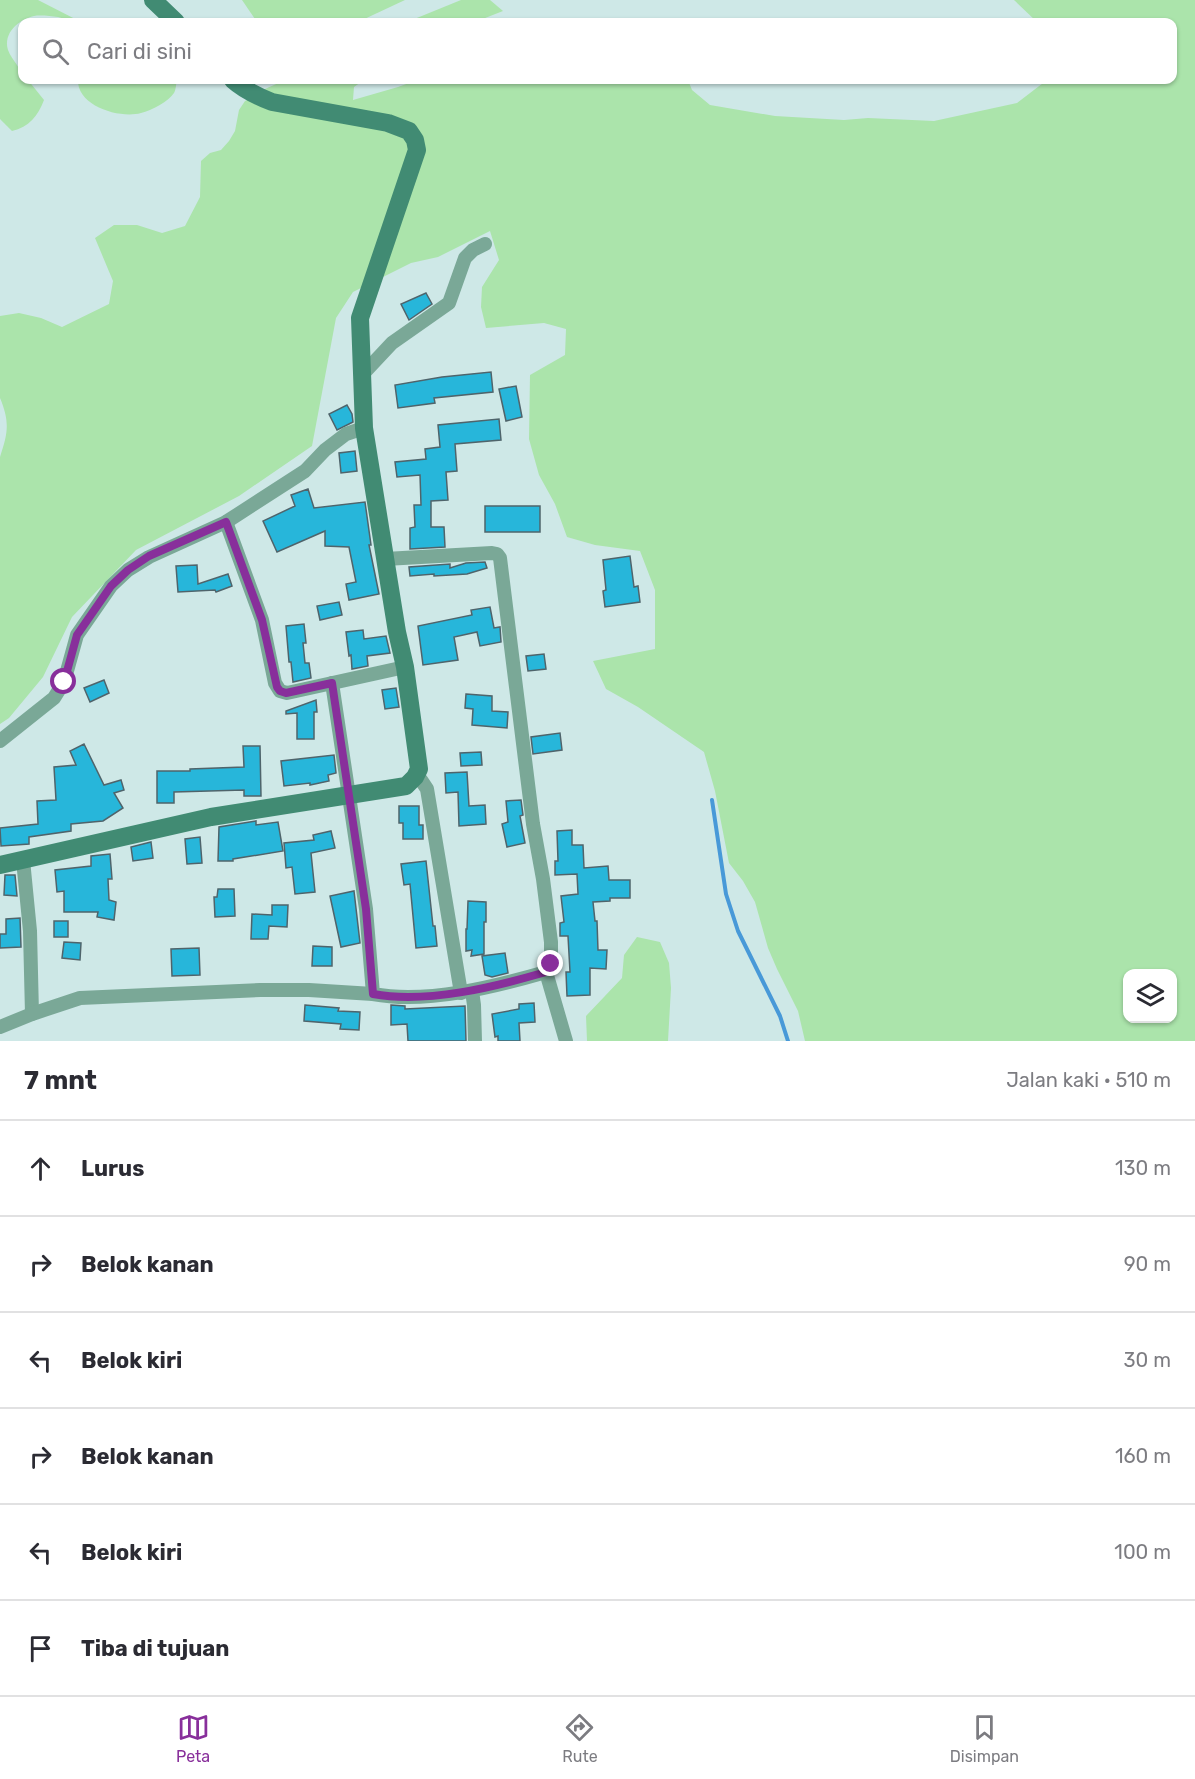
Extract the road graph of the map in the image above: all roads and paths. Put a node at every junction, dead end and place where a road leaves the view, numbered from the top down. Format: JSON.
{"nodes":[{"id":1,"x":153,"y":0,"type":"edge"},
{"id":2,"x":172,"y":18,"type":"edge"},
{"id":3,"x":238,"y":84,"type":"edge"},
{"id":4,"x":485,"y":244,"type":"dead end"},
{"id":5,"x":362,"y":375,"type":"junction"},
{"id":6,"x":364,"y":428,"type":"junction"},
{"id":7,"x":226,"y":522,"type":"junction"},
{"id":8,"x":385,"y":559,"type":"junction"},
{"id":9,"x":405,"y":667,"type":"junction"},
{"id":10,"x":332,"y":683,"type":"junction"},
{"id":11,"x":0,"y":741,"type":"edge"},
{"id":12,"x":416,"y":777,"type":"junction"},
{"id":13,"x":348,"y":795,"type":"junction"},
{"id":14,"x":23,"y":860,"type":"junction"},
{"id":15,"x":0,"y":865,"type":"edge"},
{"id":16,"x":546,"y":972,"type":"junction"},
{"id":17,"x":466,"y":992,"type":"junction"},
{"id":18,"x":373,"y":994,"type":"junction"},
{"id":19,"x":32,"y":1014,"type":"junction"},
{"id":20,"x":0,"y":1026,"type":"edge"},
{"id":21,"x":475,"y":1041,"type":"edge"},
{"id":22,"x":566,"y":1041,"type":"edge"}],
"edges":[{"from":1,"to":2,"type":"main road"},
{"from":3,"to":5,"type":"main road"},
{"from":4,"to":5,"type":"street"},
{"from":5,"to":6,"type":"main road"},
{"from":6,"to":7,"type":"street"},
{"from":6,"to":8,"type":"main road"},
{"from":7,"to":10,"type":"street"},
{"from":7,"to":11,"type":"street"},
{"from":8,"to":9,"type":"main road"},
{"from":8,"to":16,"type":"street"},
{"from":9,"to":10,"type":"street"},
{"from":9,"to":12,"type":"main road"},
{"from":10,"to":13,"type":"street"},
{"from":12,"to":13,"type":"main road"},
{"from":12,"to":17,"type":"street"},
{"from":13,"to":14,"type":"main road"},
{"from":13,"to":18,"type":"street"},
{"from":14,"to":15,"type":"main road"},
{"from":14,"to":19,"type":"street"},
{"from":16,"to":17,"type":"street"},
{"from":16,"to":22,"type":"street"},
{"from":17,"to":18,"type":"street"},
{"from":17,"to":21,"type":"street"},
{"from":18,"to":19,"type":"street"},
{"from":19,"to":20,"type":"street"}]}
